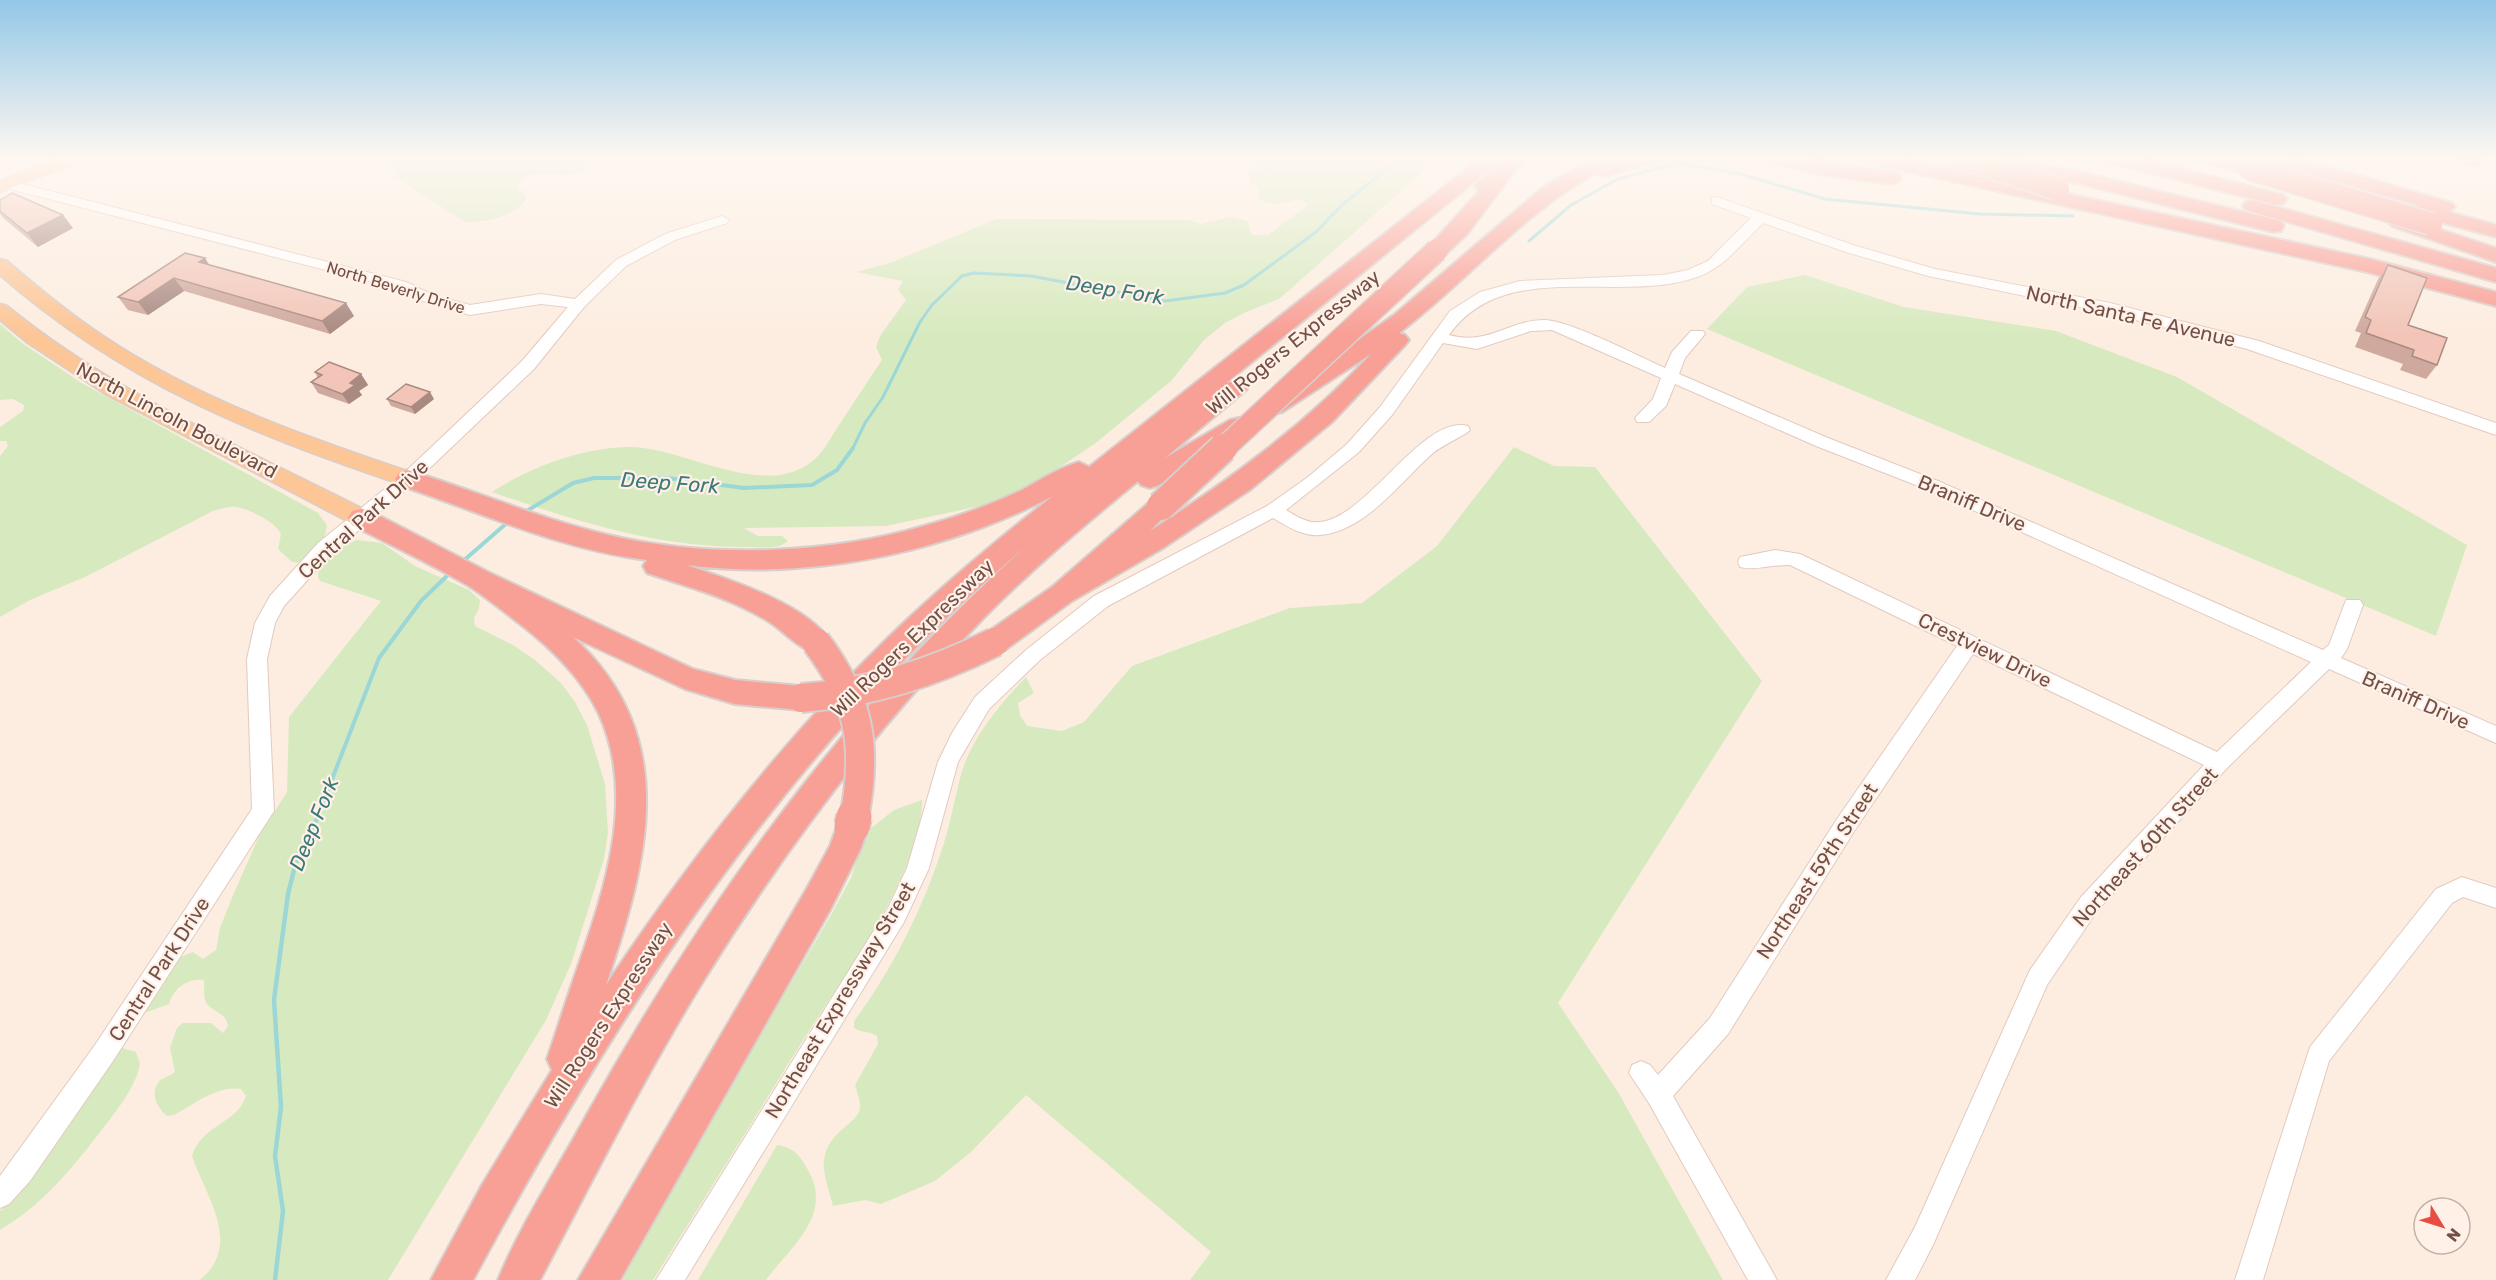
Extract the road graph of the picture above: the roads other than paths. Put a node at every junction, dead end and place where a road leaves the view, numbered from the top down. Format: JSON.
{"nodes":[{"id":1,"x":125,"y":216,"type":"edge"},
{"id":2,"x":1429,"y":216,"type":"edge"},
{"id":3,"x":1435,"y":216,"type":"edge"},
{"id":4,"x":1468,"y":216,"type":"edge"},
{"id":5,"x":1524,"y":216,"type":"edge"},
{"id":6,"x":1758,"y":216,"type":"edge"},
{"id":7,"x":2153,"y":216,"type":"edge"},
{"id":8,"x":2230,"y":216,"type":"edge"},
{"id":9,"x":2286,"y":216,"type":"edge"},
{"id":10,"x":2340,"y":216,"type":"edge"},
{"id":11,"x":2378,"y":216,"type":"edge"},
{"id":12,"x":2407,"y":216,"type":"edge"},
{"id":13,"x":2437,"y":216,"type":"edge"},
{"id":14,"x":2470,"y":216,"type":"edge"},
{"id":15,"x":1761,"y":217,"type":"junction"},
{"id":16,"x":722,"y":220,"type":"dead end"},
{"id":17,"x":2496,"y":224,"type":"edge"},
{"id":18,"x":2496,"y":231,"type":"edge"},
{"id":19,"x":2496,"y":244,"type":"edge"},
{"id":20,"x":2496,"y":255,"type":"edge"},
{"id":21,"x":2496,"y":260,"type":"edge"},
{"id":22,"x":0,"y":265,"type":"edge"},
{"id":23,"x":2496,"y":275,"type":"edge"},
{"id":24,"x":2496,"y":283,"type":"edge"},
{"id":25,"x":1441,"y":288,"type":"junction"},
{"id":26,"x":2496,"y":299,"type":"edge"},
{"id":27,"x":579,"y":304,"type":"junction"},
{"id":28,"x":0,"y":310,"type":"edge"},
{"id":29,"x":1697,"y":334,"type":"dead end"},
{"id":30,"x":1440,"y":337,"type":"junction"},
{"id":31,"x":1670,"y":377,"type":"junction"},
{"id":32,"x":1643,"y":418,"type":"dead end"},
{"id":33,"x":1156,"y":427,"type":"junction"},
{"id":34,"x":2496,"y":429,"type":"edge"},
{"id":35,"x":1462,"y":430,"type":"dead end"},
{"id":36,"x":408,"y":478,"type":"junction"},
{"id":37,"x":1273,"y":510,"type":"junction"},
{"id":38,"x":361,"y":518,"type":"junction"},
{"id":39,"x":616,"y":546,"type":"junction"},
{"id":40,"x":1026,"y":561,"type":"junction"},
{"id":41,"x":1747,"y":562,"type":"dead end"},
{"id":42,"x":480,"y":580,"type":"junction"},
{"id":43,"x":1062,"y":594,"type":"junction"},
{"id":44,"x":2353,"y":605,"type":"dead end"},
{"id":45,"x":1970,"y":643,"type":"junction"},
{"id":46,"x":2326,"y":660,"type":"junction"},
{"id":47,"x":2496,"y":735,"type":"edge"},
{"id":48,"x":2219,"y":763,"type":"junction"},
{"id":49,"x":2496,"y":898,"type":"edge"},
{"id":50,"x":1641,"y":1073,"type":"dead end"},
{"id":51,"x":1658,"y":1094,"type":"junction"},
{"id":52,"x":554,"y":1096,"type":"junction"},
{"id":53,"x":0,"y":1195,"type":"edge"},
{"id":54,"x":451,"y":1280,"type":"edge"},
{"id":55,"x":518,"y":1280,"type":"edge"},
{"id":56,"x":598,"y":1280,"type":"edge"},
{"id":57,"x":670,"y":1280,"type":"edge"},
{"id":58,"x":1763,"y":1280,"type":"edge"},
{"id":59,"x":1900,"y":1280,"type":"edge"},
{"id":60,"x":2249,"y":1280,"type":"edge"}],
"edges":[{"from":1,"to":27,"type":"street","name":"North Beverly Drive"},
{"from":2,"to":33,"type":"highway","name":"Will Rogers Expressway"},
{"from":3,"to":40,"type":"highway","name":"Will Rogers Expressway"},
{"from":4,"to":43,"type":"highway","bridge":true},
{"from":5,"to":25,"type":"highway"},
{"from":6,"to":15,"type":"street"},
{"from":7,"to":26,"type":"highway"},
{"from":8,"to":24,"type":"highway"},
{"from":9,"to":23,"type":"highway"},
{"from":10,"to":21,"type":"highway"},
{"from":11,"to":20,"type":"highway"},
{"from":12,"to":19,"type":"highway","bridge":true},
{"from":13,"to":18,"type":"highway"},
{"from":14,"to":17,"type":"highway"},
{"from":15,"to":30,"type":"street","name":"Northeast Expressway Street"},
{"from":15,"to":34,"type":"street","name":"North Santa Fe Avenue"},
{"from":16,"to":27,"type":"street","name":"Central Park Drive"},
{"from":22,"to":36,"type":"main road","name":"North Lincoln Boulevard"},
{"from":25,"to":40,"type":"highway"},
{"from":25,"to":43,"type":"highway"},
{"from":27,"to":36,"type":"street","name":"Central Park Drive"},
{"from":28,"to":38,"type":"main road","name":"North Lincoln Boulevard"},
{"from":29,"to":31,"type":"street"},
{"from":30,"to":31,"type":"street","name":"Braniff Drive"},
{"from":30,"to":37,"type":"street","name":"Northeast Expressway Street"},
{"from":31,"to":32,"type":"street"},
{"from":31,"to":46,"type":"street","name":"Braniff Drive"},
{"from":33,"to":39,"type":"highway"},
{"from":33,"to":52,"type":"highway","name":"Will Rogers Expressway"},
{"from":35,"to":37,"type":"street"},
{"from":36,"to":38,"type":"street","name":"Central Park Drive"},
{"from":36,"to":39,"type":"highway"},
{"from":37,"to":57,"type":"street","name":"Northeast Expressway Street"},
{"from":38,"to":42,"type":"highway"},
{"from":38,"to":53,"type":"street","name":"Central Park Drive"},
{"from":39,"to":56,"type":"highway","bridge":true},
{"from":40,"to":55,"type":"highway","name":"Will Rogers Expressway"},
{"from":41,"to":45,"type":"street","name":"Crestview Drive"},
{"from":42,"to":43,"type":"highway","bridge":true},
{"from":42,"to":52,"type":"highway"},
{"from":44,"to":46,"type":"street","name":"Northeast 60th Street"},
{"from":45,"to":48,"type":"street","name":"Crestview Drive"},
{"from":45,"to":51,"type":"street","name":"Northeast 59th Street"},
{"from":46,"to":47,"type":"street","name":"Braniff Drive"},
{"from":46,"to":48,"type":"street","name":"Northeast 60th Street"},
{"from":48,"to":59,"type":"street","name":"Northeast 60th Street"},
{"from":49,"to":60,"type":"street"},
{"from":50,"to":51,"type":"street"},
{"from":51,"to":58,"type":"street"},
{"from":52,"to":54,"type":"highway","name":"Will Rogers Expressway"}]}
